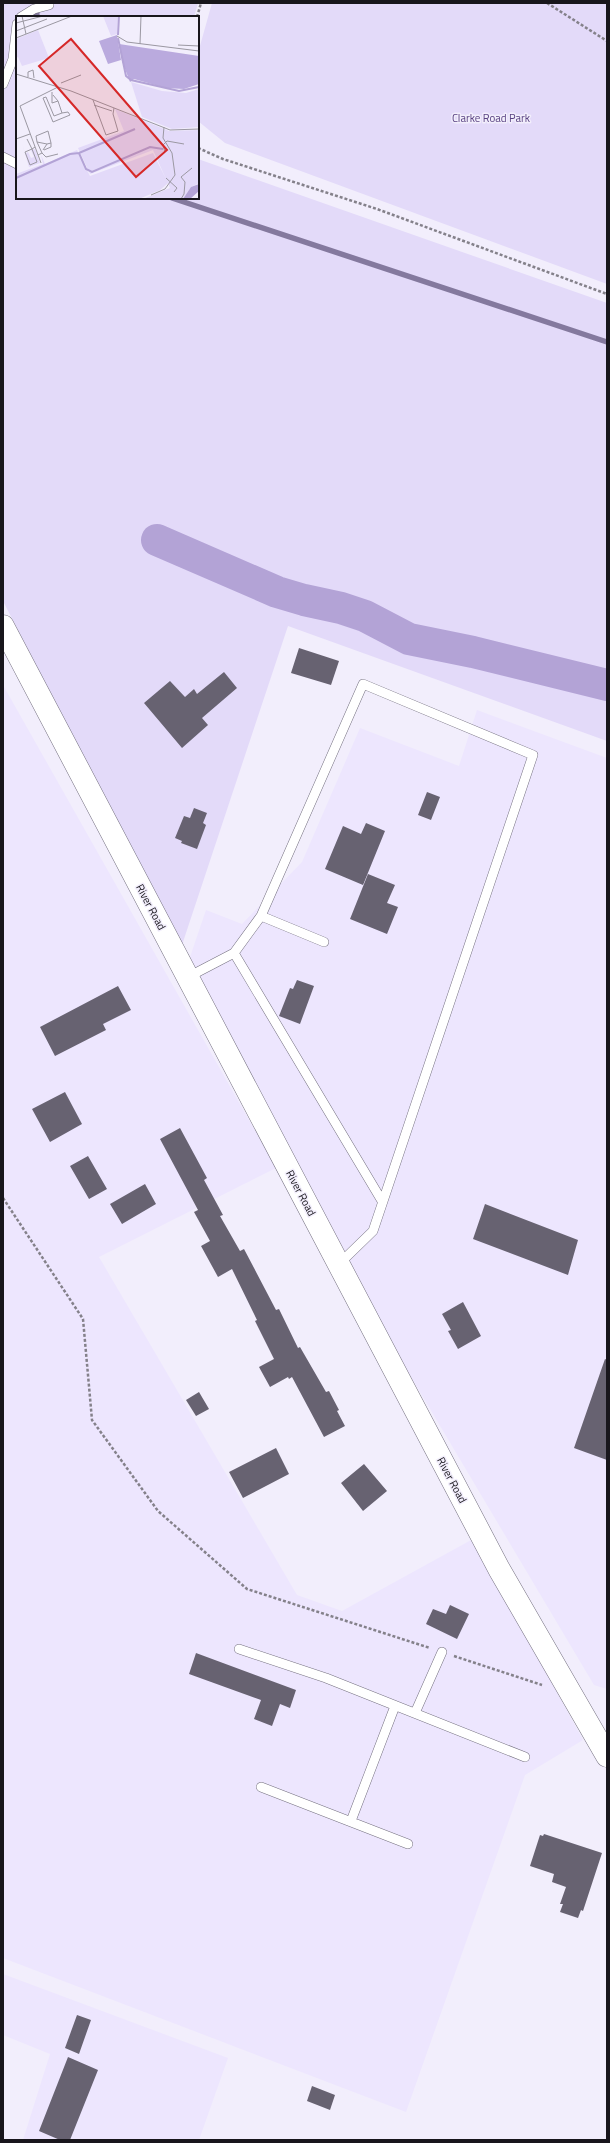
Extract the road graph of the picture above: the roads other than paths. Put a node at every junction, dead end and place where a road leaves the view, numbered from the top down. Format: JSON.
{"nodes":[{"id":1,"x":46,"y":6,"type":"dead end"},
{"id":2,"x":23,"y":16,"type":"edge"},
{"id":3,"x":16,"y":33,"type":"edge"},
{"id":4,"x":3,"y":84,"type":"edge"},
{"id":5,"x":3,"y":157,"type":"edge"},
{"id":6,"x":16,"y":164,"type":"edge"},
{"id":7,"x":3,"y":626,"type":"edge"},
{"id":8,"x":261,"y":916,"type":"junction"},
{"id":9,"x":324,"y":942,"type":"dead end"},
{"id":10,"x":234,"y":953,"type":"junction"},
{"id":11,"x":188,"y":977,"type":"junction"},
{"id":12,"x":382,"y":1201,"type":"junction"},
{"id":13,"x":338,"y":1264,"type":"junction"},
{"id":14,"x":239,"y":1649,"type":"dead end"},
{"id":15,"x":442,"y":1652,"type":"road end"},
{"id":16,"x":395,"y":1706,"type":"junction"},
{"id":17,"x":415,"y":1713,"type":"junction"},
{"id":18,"x":607,"y":1756,"type":"edge"},
{"id":19,"x":525,"y":1757,"type":"dead end"},
{"id":20,"x":261,"y":1787,"type":"dead end"},
{"id":21,"x":351,"y":1821,"type":"junction"},
{"id":22,"x":408,"y":1844,"type":"dead end"}],
"edges":[{"from":1,"to":2,"type":"lane"},
{"from":3,"to":4,"type":"lane"},
{"from":5,"to":6,"type":"lane"},
{"from":7,"to":11,"type":"street","name":"River Road"},
{"from":8,"to":9,"type":"lane"},
{"from":8,"to":10,"type":"lane"},
{"from":8,"to":12,"type":"lane"},
{"from":10,"to":11,"type":"lane"},
{"from":10,"to":12,"type":"lane"},
{"from":11,"to":13,"type":"street","name":"River Road"},
{"from":12,"to":13,"type":"lane"},
{"from":13,"to":18,"type":"street","name":"River Road"},
{"from":14,"to":16,"type":"lane"},
{"from":15,"to":17,"type":"lane"},
{"from":16,"to":17,"type":"lane"},
{"from":16,"to":21,"type":"lane"},
{"from":17,"to":19,"type":"lane"},
{"from":20,"to":21,"type":"lane"},
{"from":21,"to":22,"type":"lane"}]}
